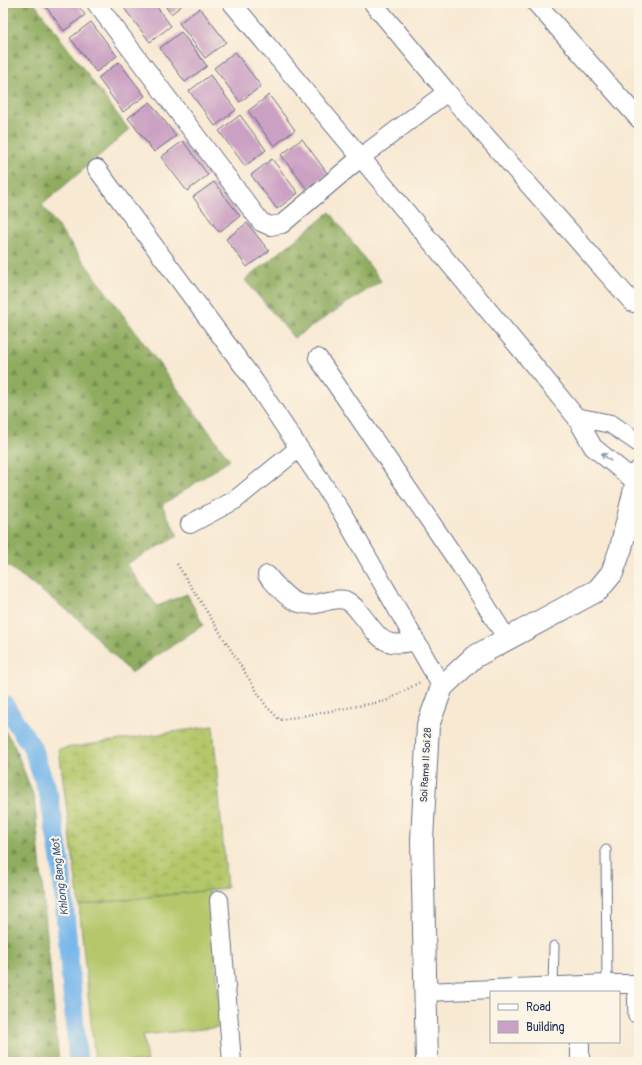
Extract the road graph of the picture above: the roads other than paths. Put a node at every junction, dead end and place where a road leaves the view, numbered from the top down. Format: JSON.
{"nodes":[{"id":1,"x":96,"y":3,"type":"edge"},
{"id":2,"x":232,"y":3,"type":"edge"},
{"id":3,"x":373,"y":3,"type":"edge"},
{"id":4,"x":536,"y":3,"type":"edge"},
{"id":5,"x":446,"y":92,"type":"junction"},
{"id":6,"x":639,"y":119,"type":"edge"},
{"id":7,"x":360,"y":158,"type":"junction"},
{"id":8,"x":97,"y":169,"type":"dead end"},
{"id":9,"x":633,"y":303,"type":"dead end"},
{"id":10,"x":318,"y":358,"type":"dead end"},
{"id":11,"x":576,"y":417,"type":"junction"},
{"id":12,"x":639,"y":443,"type":"edge"},
{"id":13,"x":299,"y":448,"type":"junction"},
{"id":14,"x":638,"y":477,"type":"edge"},
{"id":15,"x":190,"y":524,"type":"dead end"},
{"id":16,"x":267,"y":575,"type":"dead end"},
{"id":17,"x":506,"y":639,"type":"junction"},
{"id":18,"x":416,"y":641,"type":"junction"},
{"id":19,"x":438,"y":681,"type":"junction"},
{"id":20,"x":606,"y":850,"type":"dead end"},
{"id":21,"x":219,"y":900,"type":"dead end"},
{"id":22,"x":554,"y":946,"type":"dead end"},
{"id":23,"x":607,"y":984,"type":"junction"},
{"id":24,"x":635,"y":984,"type":"edge"},
{"id":25,"x":553,"y":988,"type":"junction"},
{"id":26,"x":578,"y":988,"type":"edge"},
{"id":27,"x":426,"y":992,"type":"junction"},
{"id":28,"x":633,"y":1017,"type":"dead end"},
{"id":29,"x":580,"y":1043,"type":"edge"},
{"id":30,"x":232,"y":1062,"type":"edge"},
{"id":31,"x":427,"y":1062,"type":"edge"},
{"id":32,"x":580,"y":1062,"type":"edge"}],
"edges":[{"from":1,"to":7,"type":"street"},
{"from":2,"to":7,"type":"street"},
{"from":3,"to":5,"type":"street"},
{"from":4,"to":6,"type":"street"},
{"from":5,"to":7,"type":"street"},
{"from":5,"to":9,"type":"street"},
{"from":7,"to":11,"type":"street"},
{"from":8,"to":13,"type":"street"},
{"from":10,"to":17,"type":"street"},
{"from":11,"to":12,"type":"street"},
{"from":14,"to":11,"type":"street","one_way":true},
{"from":13,"to":15,"type":"street"},
{"from":13,"to":18,"type":"street"},
{"from":14,"to":17,"type":"street","name":"Soi Rama II Soi 28"},
{"from":16,"to":18,"type":"street"},
{"from":17,"to":19,"type":"street","name":"Soi Rama II Soi 28"},
{"from":18,"to":19,"type":"street"},
{"from":19,"to":27,"type":"street","name":"Soi Rama II Soi 28"},
{"from":20,"to":23,"type":"lane"},
{"from":21,"to":30,"type":"street"},
{"from":22,"to":25,"type":"lane"},
{"from":23,"to":24,"type":"street"},
{"from":23,"to":26,"type":"street"},
{"from":24,"to":28,"type":"lane"},
{"from":25,"to":26,"type":"street"},
{"from":25,"to":27,"type":"street"},
{"from":27,"to":31,"type":"street","name":"Soi Rama II Soi 28"},
{"from":29,"to":32,"type":"street"}]}
